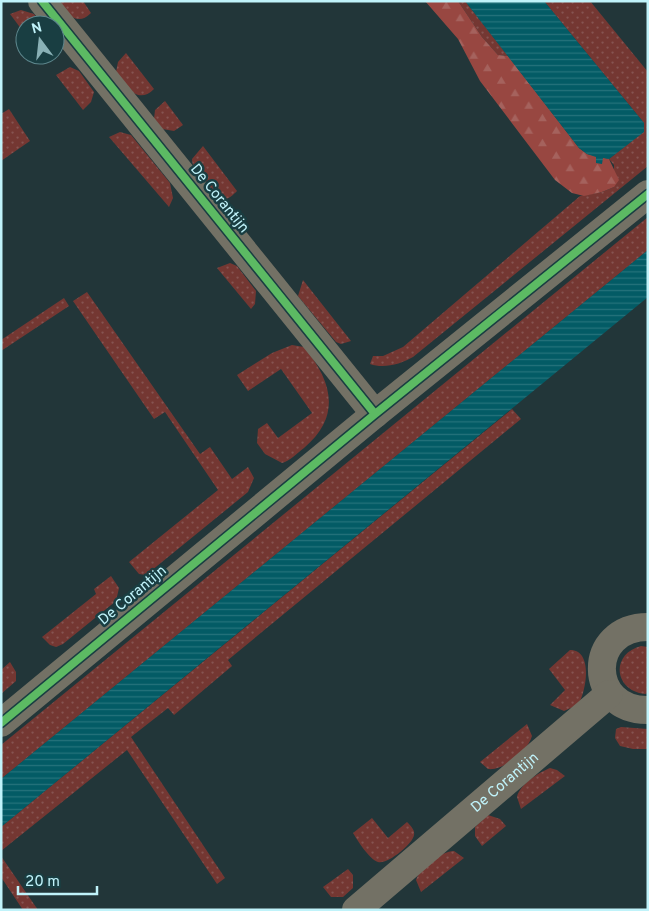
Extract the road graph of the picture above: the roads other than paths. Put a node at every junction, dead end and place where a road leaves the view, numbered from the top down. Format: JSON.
{"nodes":[{"id":1,"x":42,"y":1,"type":"edge"},
{"id":2,"x":648,"y":194,"type":"edge"},
{"id":3,"x":375,"y":414,"type":"junction"},
{"id":4,"x":648,"y":627,"type":"edge"},
{"id":5,"x":609,"y":694,"type":"junction"},
{"id":6,"x":648,"y":710,"type":"edge"},
{"id":7,"x":1,"y":723,"type":"edge"},
{"id":8,"x":356,"y":910,"type":"edge"}],
"edges":[{"from":1,"to":3,"type":"street","name":"De Corantijn"},
{"from":2,"to":3,"type":"street","name":"De Corantijn"},
{"from":3,"to":7,"type":"street","name":"De Corantijn"},
{"from":4,"to":5,"type":"street"},
{"from":5,"to":6,"type":"street"},
{"from":5,"to":8,"type":"street","name":"De Corantijn"}]}
